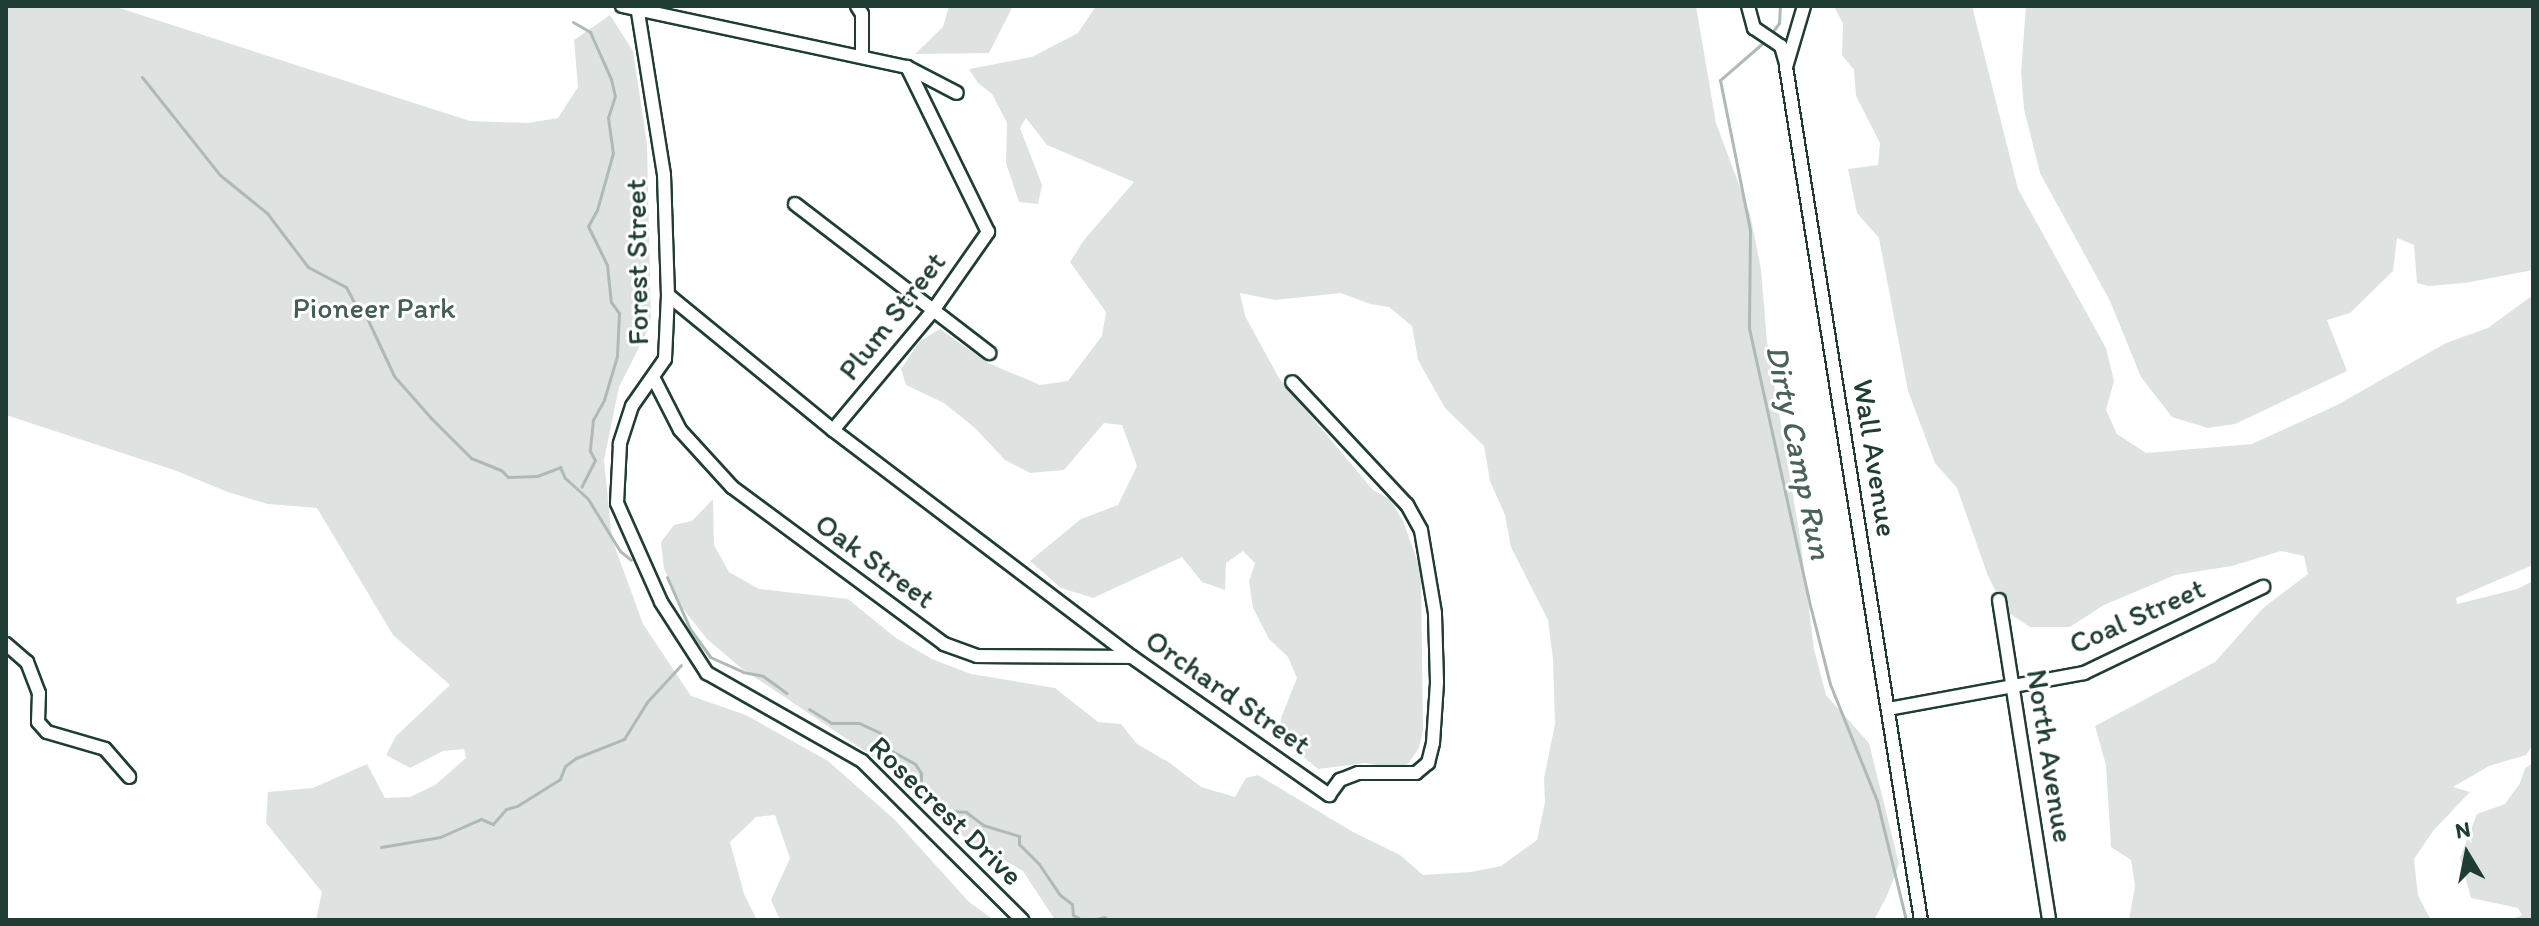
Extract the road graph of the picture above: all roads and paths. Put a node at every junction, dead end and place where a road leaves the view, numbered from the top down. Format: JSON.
{"nodes":[{"id":1,"x":622,"y":6,"type":"edge"},
{"id":2,"x":857,"y":6,"type":"edge"},
{"id":3,"x":1748,"y":6,"type":"edge"},
{"id":4,"x":1804,"y":6,"type":"edge"},
{"id":5,"x":637,"y":8,"type":"edge"},
{"id":6,"x":862,"y":57,"type":"junction"},
{"id":7,"x":907,"y":67,"type":"junction"},
{"id":8,"x":1786,"y":67,"type":"junction"},
{"id":9,"x":957,"y":93,"type":"dead end"},
{"id":10,"x":795,"y":204,"type":"dead end"},
{"id":11,"x":668,"y":295,"type":"junction"},
{"id":12,"x":932,"y":312,"type":"junction"},
{"id":13,"x":989,"y":353,"type":"dead end"},
{"id":14,"x":653,"y":377,"type":"junction"},
{"id":15,"x":1292,"y":382,"type":"dead end"},
{"id":16,"x":833,"y":430,"type":"junction"},
{"id":17,"x":2263,"y":587,"type":"dead end"},
{"id":18,"x":1999,"y":600,"type":"dead end"},
{"id":19,"x":6,"y":644,"type":"edge"},
{"id":20,"x":1132,"y":657,"type":"junction"},
{"id":21,"x":2014,"y":687,"type":"junction"},
{"id":22,"x":1888,"y":709,"type":"junction"},
{"id":23,"x":790,"y":718,"type":"joint"},
{"id":24,"x":129,"y":777,"type":"dead end"},
{"id":25,"x":1022,"y":920,"type":"edge"},
{"id":26,"x":1921,"y":920,"type":"edge"},
{"id":27,"x":2049,"y":920,"type":"edge"}],
"edges":[{"from":1,"to":5,"type":"street"},
{"from":2,"to":6,"type":"street"},
{"from":3,"to":8,"type":"street"},
{"from":4,"to":8,"type":"street","name":"Wall Avenue"},
{"from":5,"to":6,"type":"street"},
{"from":5,"to":11,"type":"street","name":"Forest Street"},
{"from":6,"to":7,"type":"street"},
{"from":7,"to":9,"type":"street"},
{"from":7,"to":12,"type":"street","name":"Plum Street"},
{"from":8,"to":22,"type":"street","name":"Wall Avenue"},
{"from":10,"to":12,"type":"street"},
{"from":11,"to":14,"type":"street","name":"Forest Street"},
{"from":11,"to":16,"type":"street","name":"Orchard Street"},
{"from":12,"to":13,"type":"street"},
{"from":12,"to":16,"type":"street","name":"Plum Street"},
{"from":14,"to":20,"type":"street","name":"Oak Street"},
{"from":14,"to":23,"type":"street","name":"Forest Street"},
{"from":15,"to":20,"type":"street","name":"Orchard Street"},
{"from":16,"to":20,"type":"street","name":"Orchard Street"},
{"from":17,"to":21,"type":"street","name":"Coal Street"},
{"from":18,"to":21,"type":"street","name":"North Avenue"},
{"from":19,"to":24,"type":"street"},
{"from":21,"to":22,"type":"street","name":"Coal Street"},
{"from":21,"to":27,"type":"street","name":"North Avenue"},
{"from":22,"to":26,"type":"street","name":"Wall Avenue"},
{"from":23,"to":25,"type":"street","name":"Rosecrest Drive"}]}
